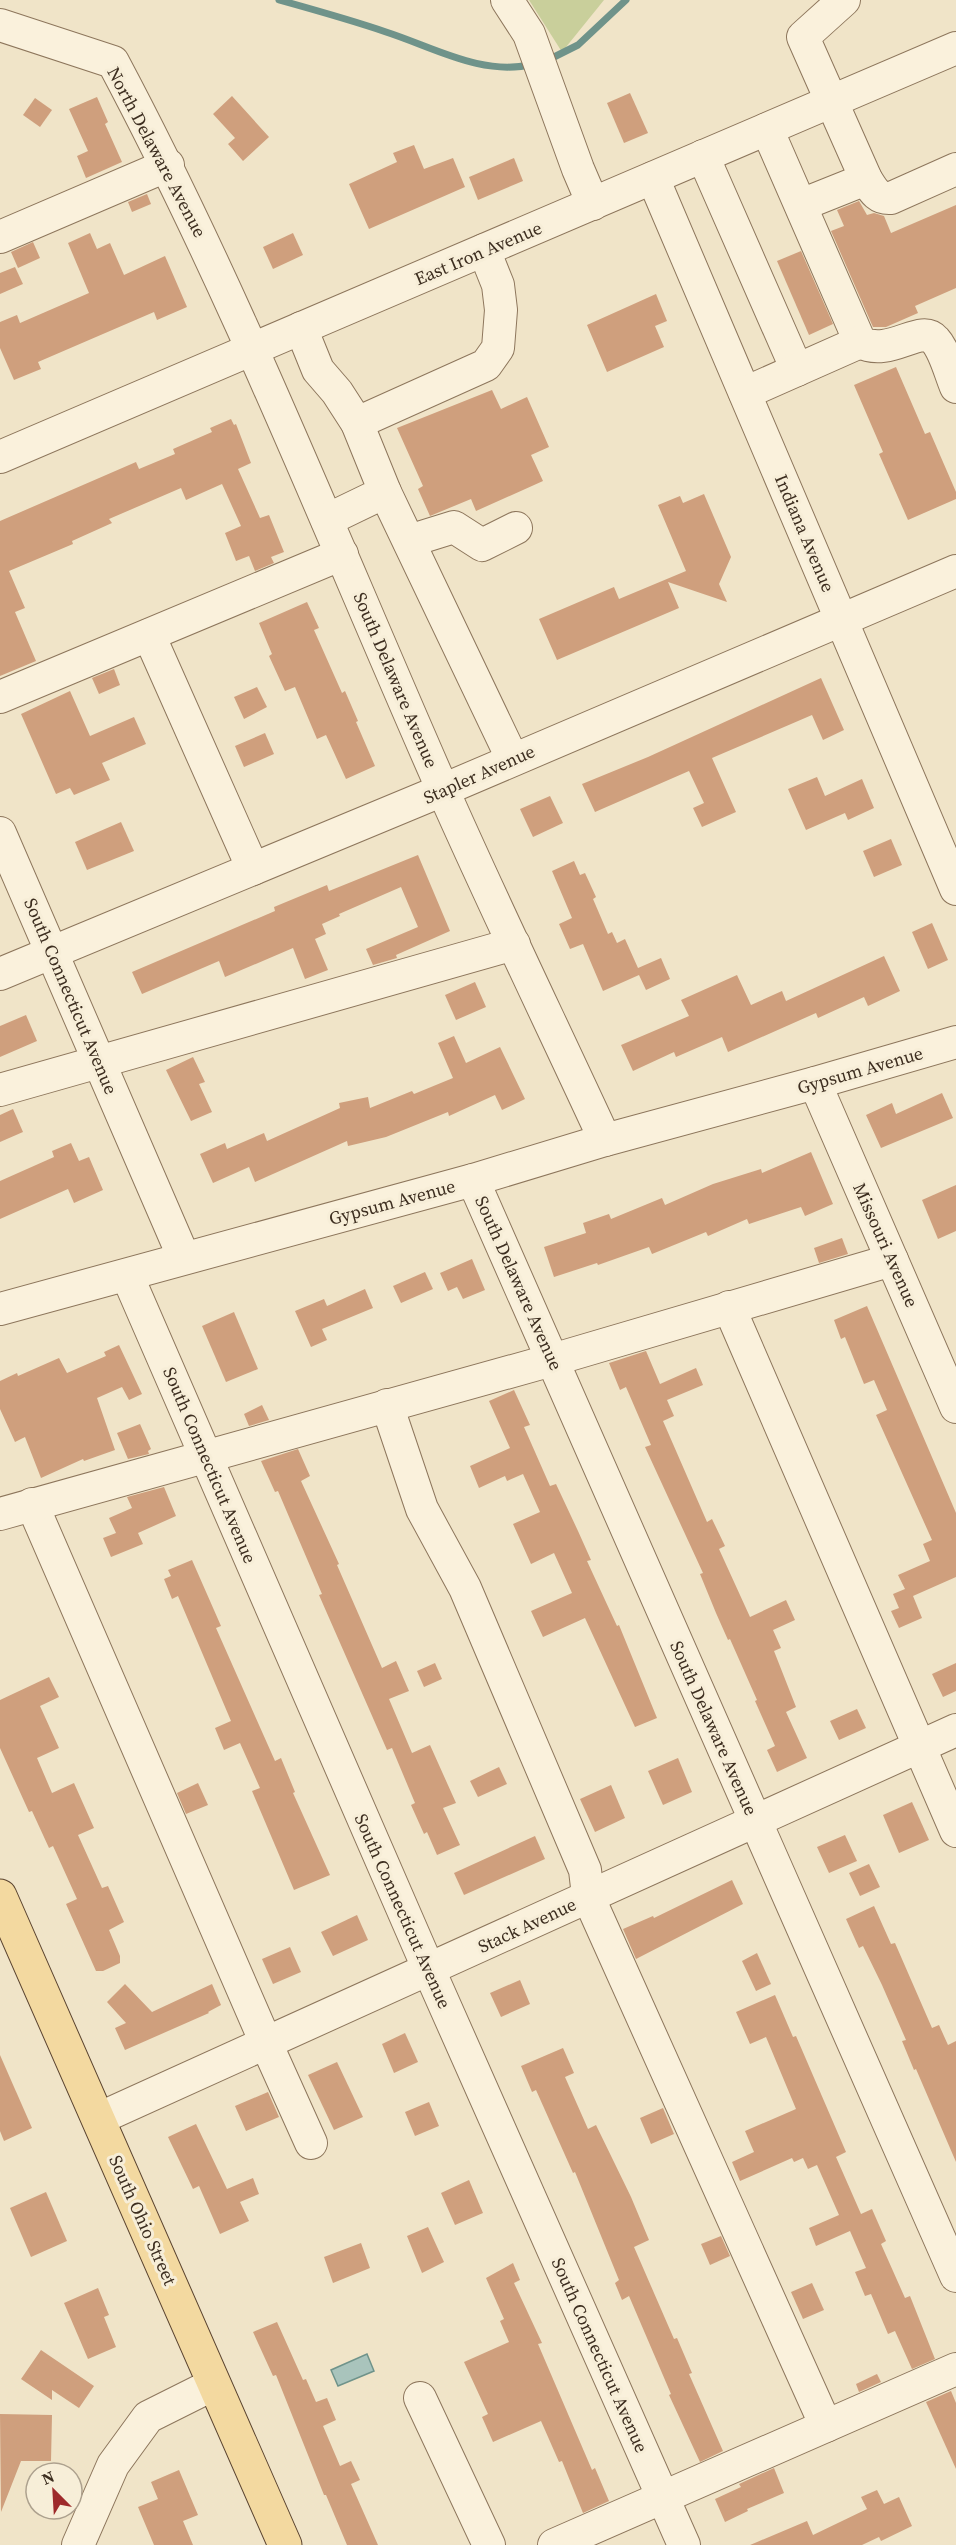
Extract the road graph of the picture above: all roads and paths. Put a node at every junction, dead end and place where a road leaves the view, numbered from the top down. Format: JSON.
{"nodes":[{"id":1,"x":844,"y":0,"type":"edge"},
{"id":2,"x":508,"y":2,"type":"edge"},
{"id":3,"x":0,"y":25,"type":"edge"},
{"id":4,"x":956,"y":48,"type":"edge"},
{"id":5,"x":832,"y":101,"type":"junction"},
{"id":6,"x":767,"y":129,"type":"junction"},
{"id":7,"x":703,"y":156,"type":"junction"},
{"id":8,"x":168,"y":165,"type":"junction"},
{"id":9,"x":956,"y":169,"type":"edge"},
{"id":10,"x":653,"y":178,"type":"junction"},
{"id":11,"x":866,"y":179,"type":"junction"},
{"id":12,"x":593,"y":204,"type":"junction"},
{"id":13,"x":801,"y":205,"type":"junction"},
{"id":14,"x":0,"y":237,"type":"edge"},
{"id":15,"x":484,"y":250,"type":"junction"},
{"id":16,"x":301,"y":328,"type":"junction"},
{"id":17,"x":860,"y":342,"type":"junction"},
{"id":18,"x":253,"y":348,"type":"junction"},
{"id":19,"x":797,"y":370,"type":"junction"},
{"id":20,"x":956,"y":387,"type":"edge"},
{"id":21,"x":745,"y":393,"type":"junction"},
{"id":22,"x":357,"y":423,"type":"junction"},
{"id":23,"x":0,"y":457,"type":"edge"},
{"id":24,"x":385,"y":492,"type":"junction"},
{"id":25,"x":327,"y":520,"type":"junction"},
{"id":26,"x":516,"y":528,"type":"dead end"},
{"id":27,"x":409,"y":541,"type":"junction"},
{"id":28,"x":342,"y":554,"type":"junction"},
{"id":29,"x":956,"y":570,"type":"edge"},
{"id":30,"x":842,"y":618,"type":"junction"},
{"id":31,"x":149,"y":635,"type":"junction"},
{"id":32,"x":0,"y":697,"type":"edge"},
{"id":33,"x":512,"y":759,"type":"junction"},
{"id":34,"x":443,"y":790,"type":"junction"},
{"id":35,"x":0,"y":833,"type":"edge"},
{"id":36,"x":253,"y":869,"type":"junction"},
{"id":37,"x":956,"y":889,"type":"edge"},
{"id":38,"x":514,"y":944,"type":"junction"},
{"id":39,"x":52,"y":953,"type":"junction"},
{"id":40,"x":0,"y":974,"type":"edge"},
{"id":41,"x":956,"y":1042,"type":"edge"},
{"id":42,"x":99,"y":1062,"type":"junction"},
{"id":43,"x":815,"y":1083,"type":"junction"},
{"id":44,"x":0,"y":1090,"type":"edge"},
{"id":45,"x":605,"y":1140,"type":"junction"},
{"id":46,"x":473,"y":1180,"type":"junction"},
{"id":47,"x":184,"y":1258,"type":"junction"},
{"id":48,"x":892,"y":1260,"type":"junction"},
{"id":49,"x":127,"y":1275,"type":"junction"},
{"id":50,"x":729,"y":1307,"type":"junction"},
{"id":51,"x":0,"y":1309,"type":"edge"},
{"id":52,"x":552,"y":1360,"type":"junction"},
{"id":53,"x":387,"y":1405,"type":"junction"},
{"id":54,"x":956,"y":1407,"type":"edge"},
{"id":55,"x":205,"y":1455,"type":"junction"},
{"id":56,"x":32,"y":1504,"type":"junction"},
{"id":57,"x":0,"y":1514,"type":"edge"},
{"id":58,"x":956,"y":1730,"type":"edge"},
{"id":59,"x":919,"y":1747,"type":"junction"},
{"id":60,"x":754,"y":1820,"type":"junction"},
{"id":61,"x":956,"y":1831,"type":"edge"},
{"id":62,"x":0,"y":1896,"type":"edge"},
{"id":63,"x":588,"y":1896,"type":"junction"},
{"id":64,"x":429,"y":1970,"type":"junction"},
{"id":65,"x":266,"y":2043,"type":"junction"},
{"id":66,"x":98,"y":2119,"type":"junction"},
{"id":67,"x":311,"y":2143,"type":"dead end"},
{"id":68,"x":956,"y":2276,"type":"edge"},
{"id":69,"x":956,"y":2369,"type":"edge"},
{"id":70,"x":214,"y":2384,"type":"junction"},
{"id":71,"x":420,"y":2398,"type":"dead end"},
{"id":72,"x":826,"y":2426,"type":"junction"},
{"id":73,"x":663,"y":2498,"type":"junction"},
{"id":74,"x":78,"y":2545,"type":"edge"},
{"id":75,"x":285,"y":2545,"type":"edge"},
{"id":76,"x":489,"y":2545,"type":"edge"},
{"id":77,"x":554,"y":2545,"type":"edge"},
{"id":78,"x":684,"y":2545,"type":"edge"}],
"edges":[{"from":1,"to":5,"type":"street"},
{"from":2,"to":12,"type":"street"},
{"from":3,"to":8,"type":"street","name":"North Delaware Avenue"},
{"from":4,"to":5,"type":"street","name":"East Iron Avenue"},
{"from":5,"to":6,"type":"street","name":"East Iron Avenue"},
{"from":5,"to":11,"type":"street"},
{"from":6,"to":7,"type":"street","name":"East Iron Avenue"},
{"from":6,"to":13,"type":"street"},
{"from":7,"to":10,"type":"street","name":"East Iron Avenue"},
{"from":7,"to":19,"type":"street"},
{"from":8,"to":14,"type":"street"},
{"from":8,"to":18,"type":"street","name":"North Delaware Avenue"},
{"from":9,"to":11,"type":"street"},
{"from":10,"to":12,"type":"street","name":"East Iron Avenue"},
{"from":10,"to":21,"type":"street","name":"Indiana Avenue"},
{"from":11,"to":13,"type":"street"},
{"from":12,"to":15,"type":"street","name":"East Iron Avenue"},
{"from":13,"to":17,"type":"street"},
{"from":15,"to":16,"type":"street","name":"East Iron Avenue"},
{"from":15,"to":22,"type":"street"},
{"from":16,"to":18,"type":"street","name":"East Iron Avenue"},
{"from":16,"to":22,"type":"street"},
{"from":17,"to":19,"type":"street"},
{"from":17,"to":20,"type":"street"},
{"from":18,"to":23,"type":"street","name":"East Iron Avenue"},
{"from":18,"to":25,"type":"street","name":"South Delaware Avenue"},
{"from":19,"to":21,"type":"street"},
{"from":21,"to":30,"type":"street","name":"Indiana Avenue"},
{"from":22,"to":24,"type":"street"},
{"from":24,"to":25,"type":"street"},
{"from":24,"to":27,"type":"street"},
{"from":25,"to":28,"type":"street","name":"South Delaware Avenue"},
{"from":26,"to":27,"type":"street"},
{"from":27,"to":33,"type":"street"},
{"from":28,"to":31,"type":"street"},
{"from":28,"to":34,"type":"street","name":"South Delaware Avenue"},
{"from":29,"to":30,"type":"street","name":"Stapler Avenue"},
{"from":30,"to":33,"type":"street","name":"Stapler Avenue"},
{"from":30,"to":37,"type":"street","name":"Indiana Avenue"},
{"from":31,"to":32,"type":"street"},
{"from":31,"to":36,"type":"street"},
{"from":33,"to":34,"type":"street","name":"Stapler Avenue"},
{"from":34,"to":36,"type":"street","name":"Stapler Avenue"},
{"from":34,"to":38,"type":"street","name":"South Delaware Avenue"},
{"from":35,"to":39,"type":"street","name":"South Connecticut Avenue"},
{"from":36,"to":39,"type":"street","name":"Stapler Avenue"},
{"from":38,"to":42,"type":"street"},
{"from":38,"to":45,"type":"street","name":"South Delaware Avenue"},
{"from":39,"to":40,"type":"street","name":"Stapler Avenue"},
{"from":39,"to":42,"type":"street","name":"South Connecticut Avenue"},
{"from":41,"to":43,"type":"street","name":"Gypsum Avenue"},
{"from":42,"to":44,"type":"street"},
{"from":42,"to":47,"type":"street","name":"South Connecticut Avenue"},
{"from":43,"to":45,"type":"street","name":"Gypsum Avenue"},
{"from":43,"to":48,"type":"street","name":"Missouri Avenue"},
{"from":45,"to":46,"type":"street","name":"Gypsum Avenue"},
{"from":46,"to":47,"type":"street","name":"Gypsum Avenue"},
{"from":46,"to":52,"type":"street","name":"South Delaware Avenue"},
{"from":47,"to":49,"type":"street","name":"Gypsum Avenue"},
{"from":48,"to":50,"type":"street"},
{"from":48,"to":54,"type":"street","name":"Missouri Avenue"},
{"from":49,"to":51,"type":"street","name":"Gypsum Avenue"},
{"from":49,"to":55,"type":"street","name":"South Connecticut Avenue"},
{"from":50,"to":52,"type":"street"},
{"from":50,"to":59,"type":"street"},
{"from":52,"to":53,"type":"street"},
{"from":52,"to":60,"type":"street","name":"South Delaware Avenue"},
{"from":53,"to":55,"type":"street"},
{"from":53,"to":63,"type":"street"},
{"from":55,"to":56,"type":"street"},
{"from":55,"to":64,"type":"street","name":"South Connecticut Avenue"},
{"from":56,"to":57,"type":"street"},
{"from":56,"to":65,"type":"street"},
{"from":58,"to":59,"type":"street","name":"Stack Avenue"},
{"from":59,"to":60,"type":"street","name":"Stack Avenue"},
{"from":59,"to":61,"type":"street"},
{"from":60,"to":63,"type":"street","name":"Stack Avenue"},
{"from":60,"to":68,"type":"street","name":"South Delaware Avenue"},
{"from":62,"to":66,"type":"main road","name":"South Ohio Street"},
{"from":63,"to":64,"type":"street","name":"Stack Avenue"},
{"from":63,"to":72,"type":"street"},
{"from":64,"to":65,"type":"street","name":"Stack Avenue"},
{"from":64,"to":73,"type":"street","name":"South Connecticut Avenue"},
{"from":65,"to":66,"type":"street","name":"Stack Avenue"},
{"from":65,"to":67,"type":"street"},
{"from":66,"to":70,"type":"main road","name":"South Ohio Street"},
{"from":69,"to":72,"type":"street"},
{"from":70,"to":74,"type":"street"},
{"from":70,"to":75,"type":"main road","name":"South Ohio Street"},
{"from":71,"to":76,"type":"street"},
{"from":72,"to":73,"type":"street"},
{"from":73,"to":77,"type":"street"},
{"from":73,"to":78,"type":"street","name":"South Connecticut Avenue"}]}
